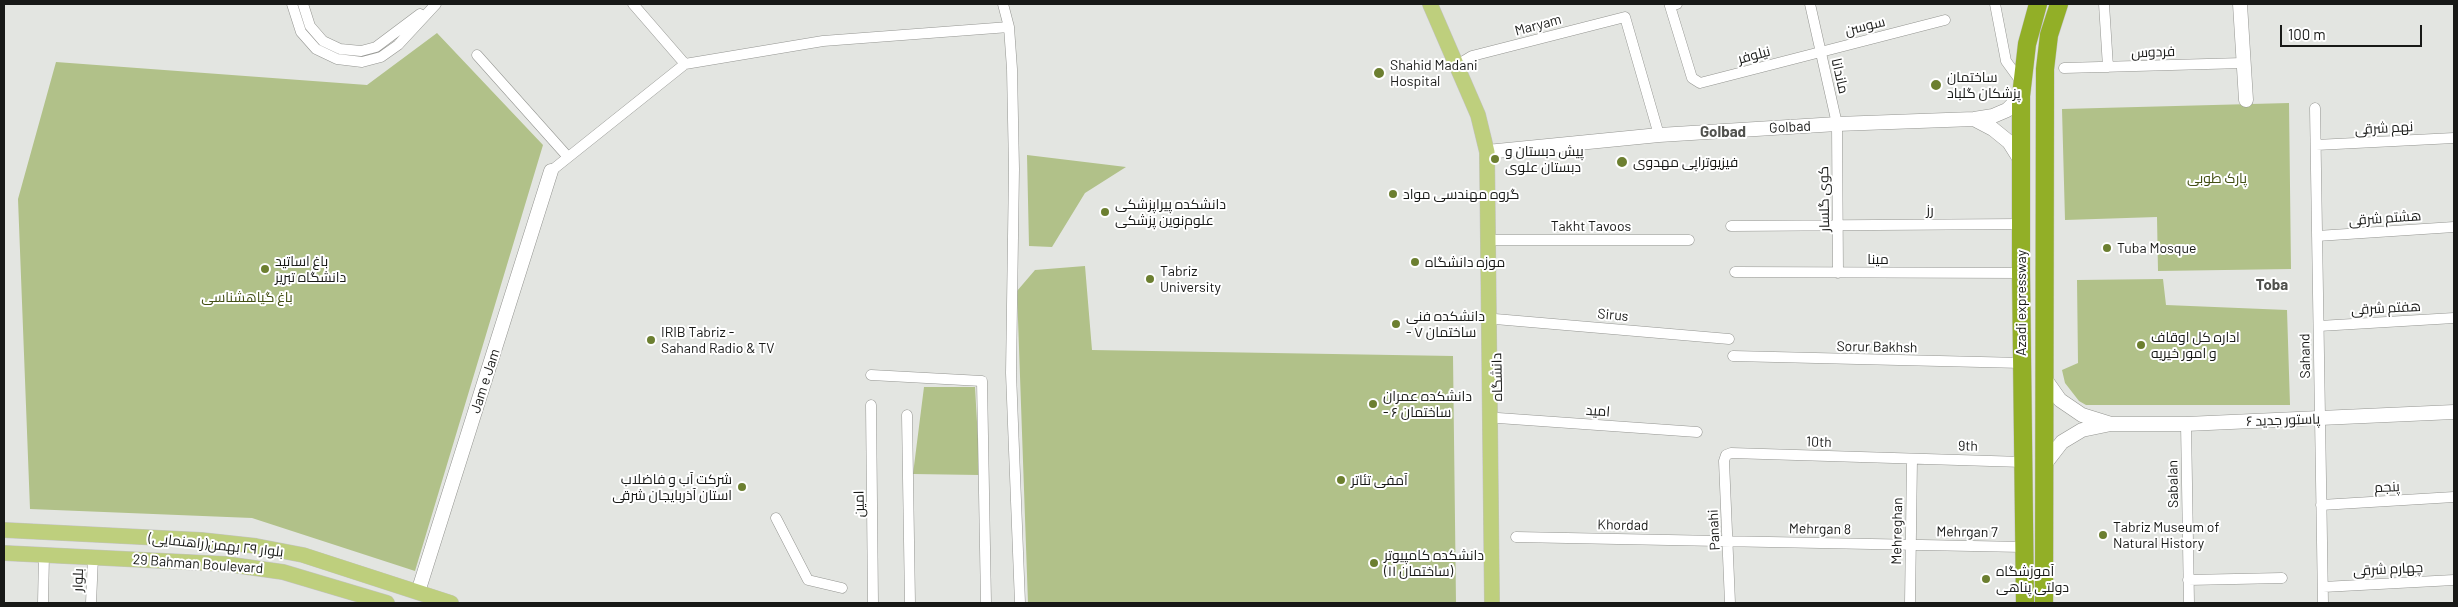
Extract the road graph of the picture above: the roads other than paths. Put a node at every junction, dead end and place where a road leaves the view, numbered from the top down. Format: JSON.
{"nodes":[{"id":1,"x":292,"y":4,"type":"edge"},
{"id":2,"x":303,"y":4,"type":"edge"},
{"id":3,"x":435,"y":4,"type":"edge"},
{"id":4,"x":633,"y":4,"type":"edge"},
{"id":5,"x":1003,"y":4,"type":"edge"},
{"id":6,"x":1430,"y":4,"type":"edge"},
{"id":7,"x":1810,"y":4,"type":"edge"},
{"id":8,"x":1994,"y":4,"type":"edge"},
{"id":9,"x":2038,"y":4,"type":"edge"},
{"id":10,"x":2059,"y":4,"type":"edge"},
{"id":11,"x":2104,"y":4,"type":"edge"},
{"id":12,"x":2240,"y":4,"type":"edge"},
{"id":13,"x":1674,"y":5,"type":"edge"},
{"id":14,"x":1945,"y":20,"type":"dead end"},
{"id":15,"x":1010,"y":26,"type":"junction"},
{"id":16,"x":1820,"y":51,"type":"junction"},
{"id":17,"x":477,"y":55,"type":"dead end"},
{"id":18,"x":2243,"y":63,"type":"junction"},
{"id":19,"x":685,"y":64,"type":"junction"},
{"id":20,"x":1456,"y":65,"type":"junction"},
{"id":21,"x":2108,"y":67,"type":"junction"},
{"id":22,"x":2064,"y":68,"type":"dead end"},
{"id":23,"x":2022,"y":90,"type":"junction"},
{"id":24,"x":2246,"y":100,"type":"dead end"},
{"id":25,"x":2315,"y":108,"type":"dead end"},
{"id":26,"x":1974,"y":119,"type":"junction"},
{"id":27,"x":1837,"y":124,"type":"junction"},
{"id":28,"x":2021,"y":126,"type":"junction"},
{"id":29,"x":2044,"y":126,"type":"junction"},
{"id":30,"x":1659,"y":135,"type":"junction"},
{"id":31,"x":2454,"y":138,"type":"edge"},
{"id":32,"x":2044,"y":146,"type":"junction"},
{"id":33,"x":2316,"y":146,"type":"junction"},
{"id":34,"x":1487,"y":152,"type":"junction"},
{"id":35,"x":2021,"y":153,"type":"junction"},
{"id":36,"x":568,"y":157,"type":"junction"},
{"id":37,"x":551,"y":171,"type":"joint"},
{"id":38,"x":2021,"y":224,"type":"junction"},
{"id":39,"x":1838,"y":225,"type":"junction"},
{"id":40,"x":1731,"y":226,"type":"dead end"},
{"id":41,"x":2454,"y":228,"type":"edge"},
{"id":42,"x":2317,"y":236,"type":"junction"},
{"id":43,"x":1493,"y":240,"type":"junction"},
{"id":44,"x":1689,"y":240,"type":"dead end"},
{"id":45,"x":1734,"y":272,"type":"dead end"},
{"id":46,"x":1838,"y":273,"type":"junction"},
{"id":47,"x":2021,"y":273,"type":"junction"},
{"id":48,"x":2454,"y":318,"type":"edge"},
{"id":49,"x":1495,"y":319,"type":"junction"},
{"id":50,"x":2319,"y":326,"type":"junction"},
{"id":51,"x":1729,"y":339,"type":"dead end"},
{"id":52,"x":1733,"y":356,"type":"dead end"},
{"id":53,"x":2022,"y":363,"type":"junction"},
{"id":54,"x":871,"y":376,"type":"dead end"},
{"id":55,"x":2043,"y":376,"type":"junction"},
{"id":56,"x":871,"y":404,"type":"dead end"},
{"id":57,"x":2454,"y":412,"type":"edge"},
{"id":58,"x":907,"y":414,"type":"dead end"},
{"id":59,"x":1498,"y":418,"type":"junction"},
{"id":60,"x":2320,"y":419,"type":"junction"},
{"id":61,"x":2111,"y":424,"type":"junction"},
{"id":62,"x":2186,"y":424,"type":"junction"},
{"id":63,"x":1697,"y":432,"type":"dead end"},
{"id":64,"x":1726,"y":455,"type":"joint"},
{"id":65,"x":1912,"y":459,"type":"junction"},
{"id":66,"x":2023,"y":462,"type":"junction"},
{"id":67,"x":2045,"y":464,"type":"junction"},
{"id":68,"x":2454,"y":497,"type":"edge"},
{"id":69,"x":2322,"y":504,"type":"junction"},
{"id":70,"x":776,"y":518,"type":"dead end"},
{"id":71,"x":4,"y":530,"type":"edge"},
{"id":72,"x":1516,"y":537,"type":"dead end"},
{"id":73,"x":1729,"y":541,"type":"junction"},
{"id":74,"x":1911,"y":544,"type":"junction"},
{"id":75,"x":2023,"y":546,"type":"junction"},
{"id":76,"x":4,"y":553,"type":"edge"},
{"id":77,"x":44,"y":555,"type":"junction"},
{"id":78,"x":93,"y":557,"type":"junction"},
{"id":79,"x":2282,"y":578,"type":"dead end"},
{"id":80,"x":2188,"y":580,"type":"junction"},
{"id":81,"x":2454,"y":580,"type":"edge"},
{"id":82,"x":2323,"y":587,"type":"junction"},
{"id":83,"x":842,"y":588,"type":"dead end"},
{"id":84,"x":418,"y":592,"type":"junction"},
{"id":85,"x":2044,"y":601,"type":"edge"},
{"id":86,"x":2025,"y":602,"type":"edge"},
{"id":87,"x":43,"y":603,"type":"edge"},
{"id":88,"x":92,"y":603,"type":"edge"},
{"id":89,"x":387,"y":603,"type":"edge"},
{"id":90,"x":451,"y":603,"type":"edge"},
{"id":91,"x":873,"y":603,"type":"edge"},
{"id":92,"x":910,"y":603,"type":"edge"},
{"id":93,"x":986,"y":603,"type":"edge"},
{"id":94,"x":1020,"y":603,"type":"edge"},
{"id":95,"x":1492,"y":603,"type":"edge"},
{"id":96,"x":1502,"y":603,"type":"edge"},
{"id":97,"x":1730,"y":603,"type":"edge"},
{"id":98,"x":1910,"y":603,"type":"edge"},
{"id":99,"x":2189,"y":603,"type":"edge"},
{"id":100,"x":2323,"y":603,"type":"edge"}],
"edges":[{"from":1,"to":3,"type":"street"},
{"from":2,"to":3,"type":"street"},
{"from":4,"to":19,"type":"street"},
{"from":5,"to":15,"type":"street"},
{"from":6,"to":20,"type":"main road","name":"دانشگاه"},
{"from":7,"to":16,"type":"street","name":"ماندانا"},
{"from":8,"to":23,"type":"street"},
{"from":9,"to":23,"type":"highway","name":"Azadi expressway"},
{"from":10,"to":29,"type":"highway","name":"Azadi expressway"},
{"from":11,"to":21,"type":"street"},
{"from":12,"to":18,"type":"main road"},
{"from":13,"to":16,"type":"street","name":"نیلوفر"},
{"from":14,"to":16,"type":"street","name":"سوسن"},
{"from":15,"to":19,"type":"street"},
{"from":15,"to":94,"type":"street"},
{"from":16,"to":27,"type":"street","name":"ماندانا"},
{"from":17,"to":36,"type":"street"},
{"from":18,"to":21,"type":"street","name":"فردوس"},
{"from":18,"to":24,"type":"main road"},
{"from":19,"to":36,"type":"street"},
{"from":20,"to":30,"type":"street","name":"Maryam"},
{"from":20,"to":34,"type":"main road","name":"دانشگاه"},
{"from":21,"to":22,"type":"street","name":"فردوس"},
{"from":23,"to":26,"type":"main road","name":"Golbad"},
{"from":23,"to":28,"type":"highway","name":"Azadi expressway"},
{"from":25,"to":33,"type":"street","name":"Sahand"},
{"from":26,"to":27,"type":"main road","name":"Golbad"},
{"from":26,"to":35,"type":"main road"},
{"from":27,"to":30,"type":"main road","name":"Golbad"},
{"from":27,"to":39,"type":"street","name":"کوی گلسار"},
{"from":28,"to":29,"type":"highway"},
{"from":28,"to":35,"type":"highway","name":"Azadi expressway"},
{"from":29,"to":32,"type":"highway","name":"Azadi expressway"},
{"from":30,"to":34,"type":"main road","name":"Golbad"},
{"from":31,"to":33,"type":"street","name":"نهم شرقی"},
{"from":32,"to":35,"type":"highway"},
{"from":32,"to":55,"type":"highway","name":"Azadi expressway"},
{"from":33,"to":42,"type":"street","name":"Sahand"},
{"from":34,"to":43,"type":"main road","name":"دانشگاه"},
{"from":34,"to":95,"type":"main road","name":"دانشگاه"},
{"from":35,"to":38,"type":"highway","name":"Azadi expressway"},
{"from":36,"to":37,"type":"street"},
{"from":37,"to":84,"type":"main road","name":"Jam e Jam"},
{"from":38,"to":39,"type":"street","name":"رز"},
{"from":38,"to":47,"type":"highway","name":"Azadi expressway"},
{"from":39,"to":40,"type":"street","name":"رز"},
{"from":39,"to":46,"type":"street","name":"کوی گلسار"},
{"from":41,"to":42,"type":"street","name":"هشتم شرقی"},
{"from":42,"to":50,"type":"street","name":"Sahand"},
{"from":43,"to":44,"type":"street","name":"Takht Tavoos"},
{"from":43,"to":49,"type":"main road","name":"دانشگاه"},
{"from":45,"to":46,"type":"street","name":"مینا"},
{"from":46,"to":47,"type":"street","name":"مینا"},
{"from":47,"to":53,"type":"highway","name":"Azadi expressway"},
{"from":48,"to":50,"type":"street","name":"هفتم شرقی"},
{"from":49,"to":51,"type":"street","name":"Sirus"},
{"from":49,"to":59,"type":"main road","name":"دانشگاه"},
{"from":50,"to":60,"type":"street","name":"Sahand"},
{"from":52,"to":53,"type":"street","name":"Sorur Bakhsh"},
{"from":53,"to":66,"type":"highway","name":"Azadi expressway"},
{"from":54,"to":93,"type":"street"},
{"from":55,"to":61,"type":"main road","name":"پاستور جدید ۶"},
{"from":55,"to":67,"type":"highway","name":"Azadi expressway"},
{"from":56,"to":91,"type":"street","name":"امین"},
{"from":57,"to":60,"type":"main road","name":"پاستور جدید ۶"},
{"from":58,"to":92,"type":"street"},
{"from":59,"to":63,"type":"street","name":"امید"},
{"from":59,"to":96,"type":"main road","name":"دانشگاه"},
{"from":60,"to":62,"type":"main road","name":"پاستور جدید ۶"},
{"from":60,"to":69,"type":"street","name":"Sahand"},
{"from":61,"to":62,"type":"main road","name":"پاستور جدید ۶"},
{"from":61,"to":67,"type":"main road","name":"پاستور جدید ۶"},
{"from":62,"to":80,"type":"street","name":"Sabalan"},
{"from":64,"to":65,"type":"street","name":"10th"},
{"from":64,"to":73,"type":"street","name":"Panahi"},
{"from":65,"to":66,"type":"street","name":"9th"},
{"from":65,"to":74,"type":"street","name":"Mehreghan"},
{"from":66,"to":75,"type":"highway","name":"Azadi expressway"},
{"from":67,"to":85,"type":"highway","name":"Azadi expressway"},
{"from":68,"to":69,"type":"street","name":"پنجم"},
{"from":69,"to":82,"type":"street","name":"Sahand"},
{"from":70,"to":83,"type":"street"},
{"from":71,"to":84,"type":"main road","name":"بلوار ٢٩ بهمن(راهنمایی)"},
{"from":72,"to":73,"type":"street","name":"Khordad"},
{"from":73,"to":74,"type":"street","name":"Mehrgan 8"},
{"from":73,"to":97,"type":"street","name":"Panahi"},
{"from":74,"to":75,"type":"street","name":"Mehrgan 7"},
{"from":74,"to":98,"type":"street","name":"Mehreghan"},
{"from":75,"to":86,"type":"highway","name":"Azadi expressway"},
{"from":76,"to":77,"type":"main road","name":"29 Bahman Boulevard"},
{"from":77,"to":78,"type":"main road","name":"29 Bahman Boulevard"},
{"from":77,"to":87,"type":"street"},
{"from":78,"to":88,"type":"street","name":"بلوار"},
{"from":78,"to":89,"type":"main road","name":"29 Bahman Boulevard"},
{"from":79,"to":80,"type":"street"},
{"from":80,"to":99,"type":"street","name":"Sabalan"},
{"from":81,"to":82,"type":"street","name":"چهارم شرقی"},
{"from":82,"to":100,"type":"street","name":"Sahand"},
{"from":84,"to":90,"type":"main road","name":"بلوار ٢٩ بهمن(راهنمایی)"}]}
